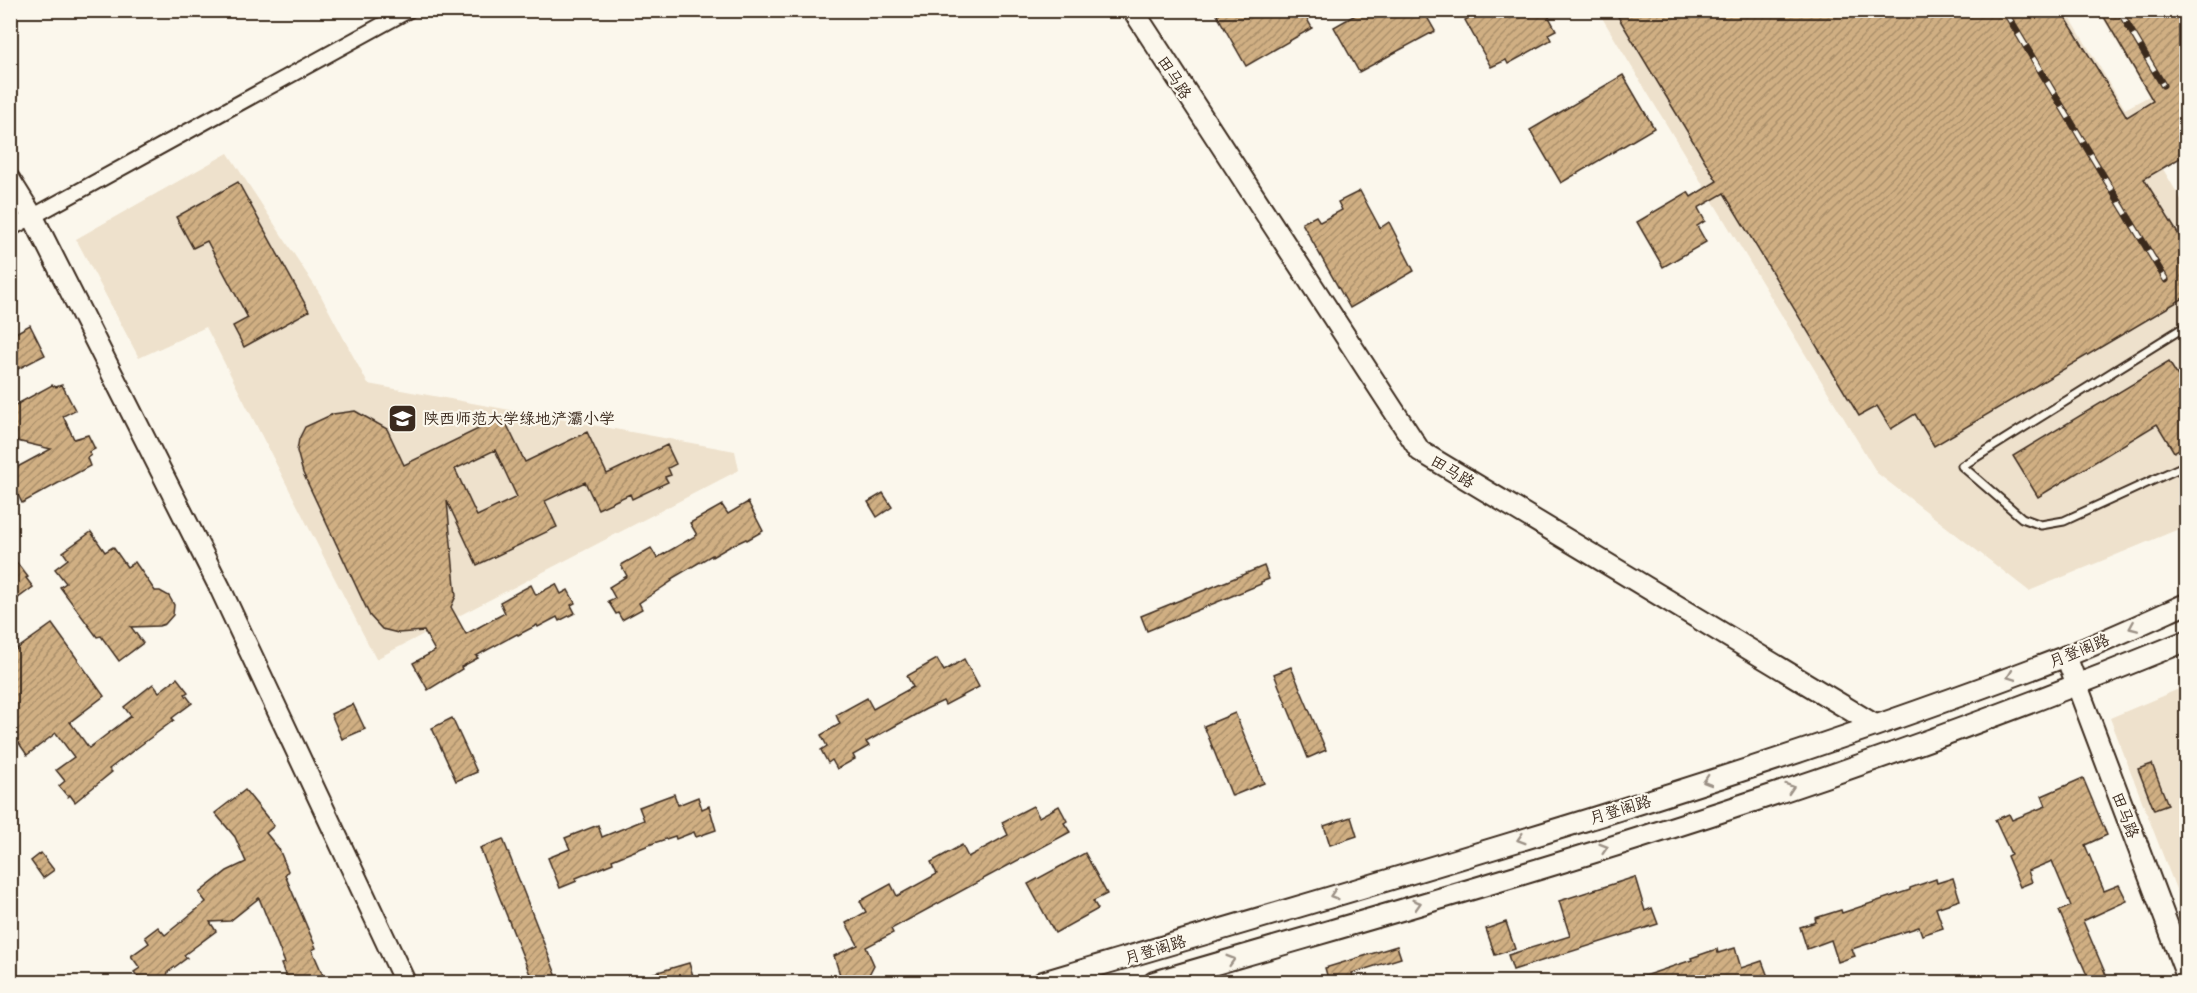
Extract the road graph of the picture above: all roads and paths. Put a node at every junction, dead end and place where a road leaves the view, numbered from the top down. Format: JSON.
{"nodes":[{"id":1,"x":409,"y":10,"type":"edge"},
{"id":2,"x":1133,"y":10,"type":"edge"},
{"id":3,"x":10,"y":180,"type":"edge"},
{"id":4,"x":33,"y":217,"type":"junction"},
{"id":5,"x":10,"y":229,"type":"edge"},
{"id":6,"x":2187,"y":326,"type":"edge"},
{"id":7,"x":2187,"y":465,"type":"edge"},
{"id":8,"x":2187,"y":604,"type":"edge"},
{"id":9,"x":2187,"y":641,"type":"edge"},
{"id":10,"x":2066,"y":656,"type":"junction"},
{"id":11,"x":2077,"y":686,"type":"junction"},
{"id":12,"x":1875,"y":725,"type":"junction"},
{"id":13,"x":2187,"y":974,"type":"edge"},
{"id":14,"x":405,"y":982,"type":"edge"},
{"id":15,"x":1043,"y":982,"type":"edge"},
{"id":16,"x":1154,"y":982,"type":"edge"}],
"edges":[{"from":1,"to":4,"type":"street"},
{"from":2,"to":12,"type":"main road","name":"田马路"},
{"from":3,"to":4,"type":"main road"},
{"from":4,"to":5,"type":"street"},
{"from":4,"to":14,"type":"main road"},
{"from":6,"to":7,"type":"lane"},
{"from":8,"to":10,"type":"main road","name":"月登阁路","one_way":true},
{"from":9,"to":11,"type":"main road","name":"月登阁路"},
{"from":10,"to":11,"type":"main road","name":"田马路"},
{"from":10,"to":12,"type":"main road","name":"月登阁路","one_way":true},
{"from":11,"to":13,"type":"main road","name":"田马路"},
{"from":16,"to":11,"type":"main road","name":"月登阁路","one_way":true},
{"from":12,"to":15,"type":"main road","name":"月登阁路","one_way":true}]}
